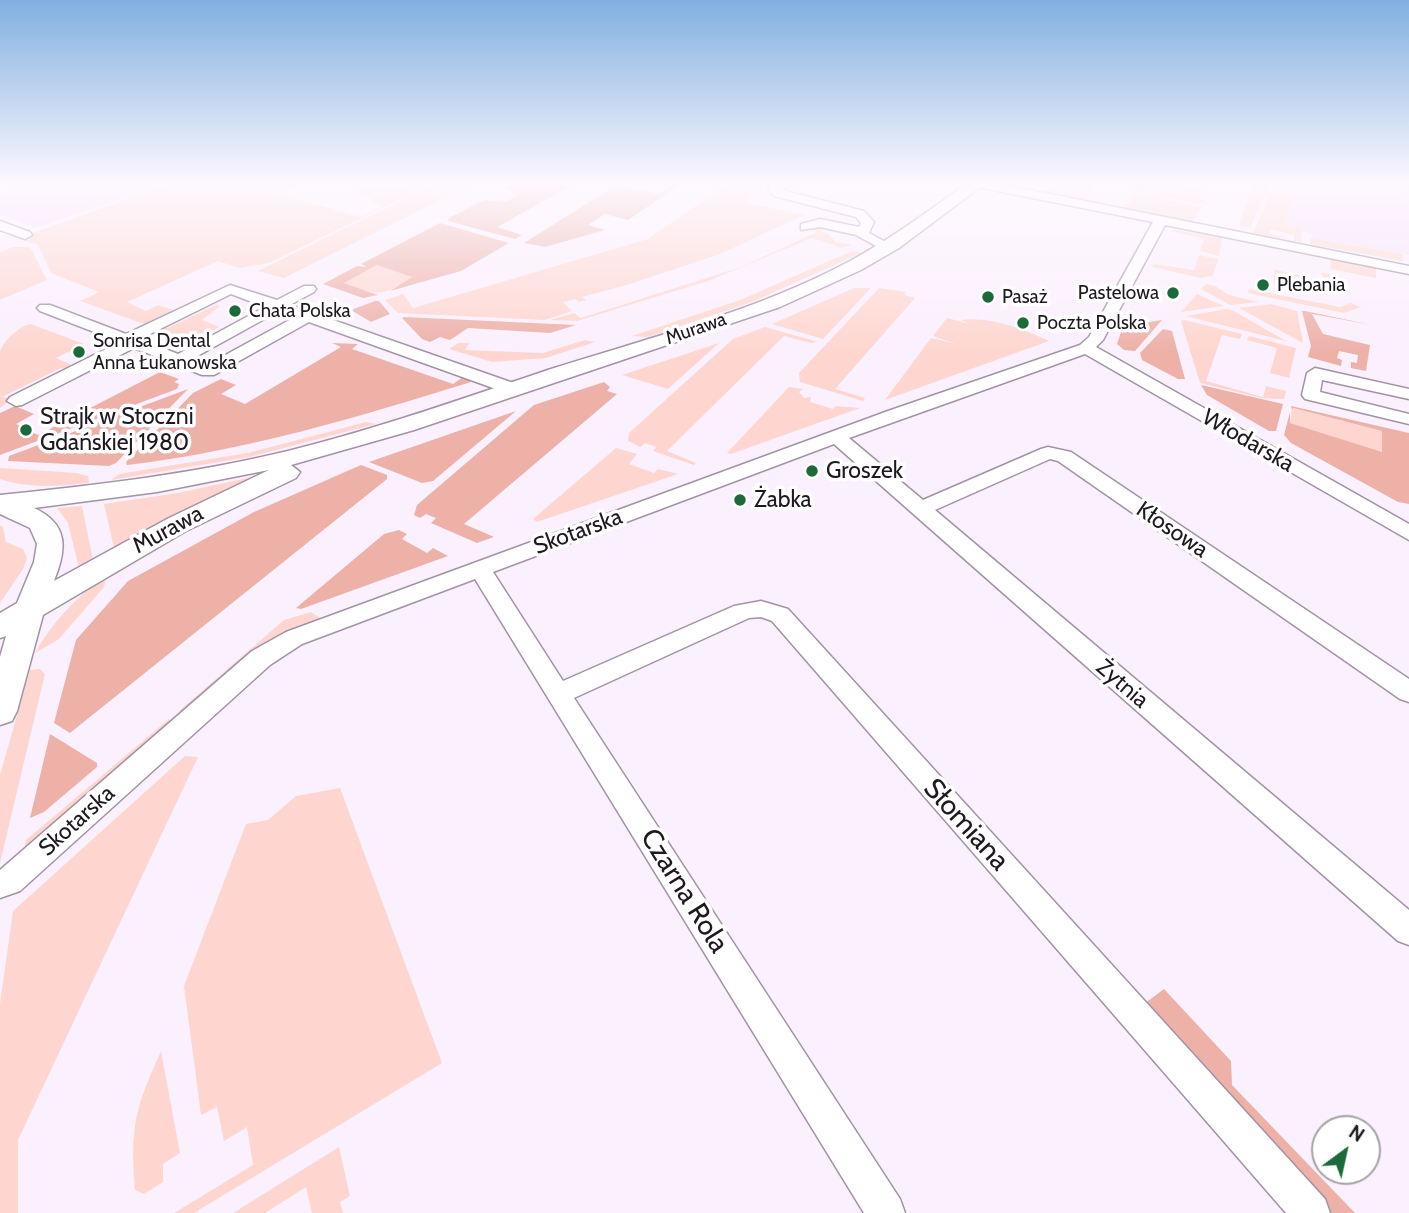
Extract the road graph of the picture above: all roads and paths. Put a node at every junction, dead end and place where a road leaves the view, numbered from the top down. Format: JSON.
{"nodes":[{"id":1,"x":871,"y":239,"type":"edge"},
{"id":2,"x":900,"y":239,"type":"edge"},
{"id":3,"x":1150,"y":239,"type":"edge"},
{"id":4,"x":1249,"y":239,"type":"edge"},
{"id":5,"x":888,"y":247,"type":"junction"},
{"id":6,"x":1409,"y":270,"type":"edge"},
{"id":7,"x":309,"y":289,"type":"dead end"},
{"id":8,"x":278,"y":306,"type":"junction"},
{"id":9,"x":45,"y":308,"type":"dead end"},
{"id":10,"x":307,"y":317,"type":"junction"},
{"id":11,"x":130,"y":341,"type":"junction"},
{"id":12,"x":1086,"y":348,"type":"junction"},
{"id":13,"x":178,"y":360,"type":"junction"},
{"id":14,"x":513,"y":389,"type":"junction"},
{"id":15,"x":1409,"y":394,"type":"edge"},
{"id":16,"x":16,"y":401,"type":"dead end"},
{"id":17,"x":1409,"y":419,"type":"edge"},
{"id":18,"x":391,"y":429,"type":"junction"},
{"id":19,"x":837,"y":437,"type":"junction"},
{"id":20,"x":0,"y":503,"type":"edge"},
{"id":21,"x":919,"y":509,"type":"junction"},
{"id":22,"x":1409,"y":533,"type":"edge"},
{"id":23,"x":480,"y":569,"type":"junction"},
{"id":24,"x":30,"y":610,"type":"junction"},
{"id":25,"x":0,"y":627,"type":"edge"},
{"id":26,"x":1409,"y":692,"type":"edge"},
{"id":27,"x":560,"y":693,"type":"junction"},
{"id":28,"x":0,"y":711,"type":"edge"},
{"id":29,"x":0,"y":884,"type":"edge"},
{"id":30,"x":1409,"y":930,"type":"edge"},
{"id":31,"x":886,"y":1213,"type":"edge"},
{"id":32,"x":1311,"y":1213,"type":"edge"}],
"edges":[{"from":1,"to":5,"type":"street"},
{"from":2,"to":5,"type":"street","name":"Murawa"},
{"from":3,"to":12,"type":"street"},
{"from":4,"to":6,"type":"street"},
{"from":5,"to":14,"type":"street","name":"Murawa"},
{"from":7,"to":8,"type":"street"},
{"from":8,"to":10,"type":"street"},
{"from":8,"to":11,"type":"street"},
{"from":8,"to":13,"type":"street"},
{"from":9,"to":11,"type":"street"},
{"from":10,"to":13,"type":"street"},
{"from":10,"to":14,"type":"street"},
{"from":11,"to":13,"type":"street"},
{"from":11,"to":16,"type":"street"},
{"from":12,"to":19,"type":"street","name":"Skotarska"},
{"from":12,"to":22,"type":"street","name":"Włodarska"},
{"from":14,"to":18,"type":"street","name":"Murawa"},
{"from":15,"to":17,"type":"street"},
{"from":18,"to":20,"type":"street","name":"Murawa"},
{"from":18,"to":24,"type":"street","name":"Murawa"},
{"from":19,"to":21,"type":"street","name":"Żytnia"},
{"from":19,"to":23,"type":"street","name":"Skotarska"},
{"from":20,"to":24,"type":"street"},
{"from":21,"to":26,"type":"street","name":"Kłosowa"},
{"from":21,"to":30,"type":"street","name":"Żytnia"},
{"from":23,"to":27,"type":"street","name":"Czarna Rola"},
{"from":23,"to":29,"type":"street","name":"Skotarska"},
{"from":24,"to":25,"type":"street","name":"Murawa"},
{"from":24,"to":28,"type":"street"},
{"from":27,"to":31,"type":"street","name":"Czarna Rola"},
{"from":27,"to":32,"type":"street","name":"Słomiana"}]}
